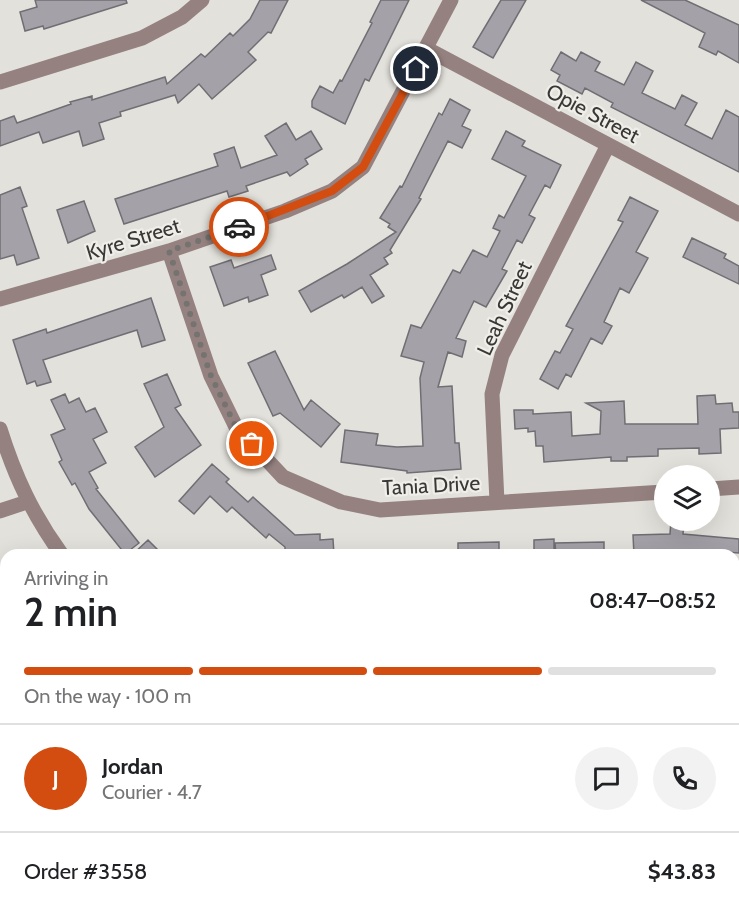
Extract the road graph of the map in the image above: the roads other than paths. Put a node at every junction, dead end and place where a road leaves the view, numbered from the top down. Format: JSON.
{"nodes":[{"id":1,"x":202,"y":0,"type":"edge"},
{"id":2,"x":452,"y":0,"type":"edge"},
{"id":3,"x":427,"y":49,"type":"junction"},
{"id":4,"x":0,"y":82,"type":"edge"},
{"id":5,"x":608,"y":145,"type":"junction"},
{"id":6,"x":739,"y":214,"type":"edge"},
{"id":7,"x":169,"y":251,"type":"junction"},
{"id":8,"x":0,"y":299,"type":"edge"},
{"id":9,"x":0,"y":429,"type":"edge"},
{"id":10,"x":739,"y":487,"type":"edge"},
{"id":11,"x":720,"y":488,"type":"edge"},
{"id":12,"x":654,"y":493,"type":"edge"},
{"id":13,"x":27,"y":502,"type":"junction"},
{"id":14,"x":497,"y":502,"type":"junction"},
{"id":15,"x":0,"y":511,"type":"edge"},
{"id":16,"x":58,"y":549,"type":"edge"}],
"edges":[{"from":1,"to":4,"type":"street"},
{"from":2,"to":3,"type":"street","name":"Kyre Street"},
{"from":3,"to":5,"type":"street","name":"Opie Street"},
{"from":3,"to":7,"type":"street","name":"Kyre Street"},
{"from":5,"to":6,"type":"street","name":"Opie Street"},
{"from":5,"to":14,"type":"street","name":"Leah Street"},
{"from":7,"to":8,"type":"street","name":"Kyre Street"},
{"from":7,"to":14,"type":"street","name":"Tania Drive"},
{"from":9,"to":13,"type":"street"},
{"from":10,"to":11,"type":"street"},
{"from":12,"to":14,"type":"street","name":"Tania Drive"},
{"from":13,"to":15,"type":"street"},
{"from":13,"to":16,"type":"street"}]}
